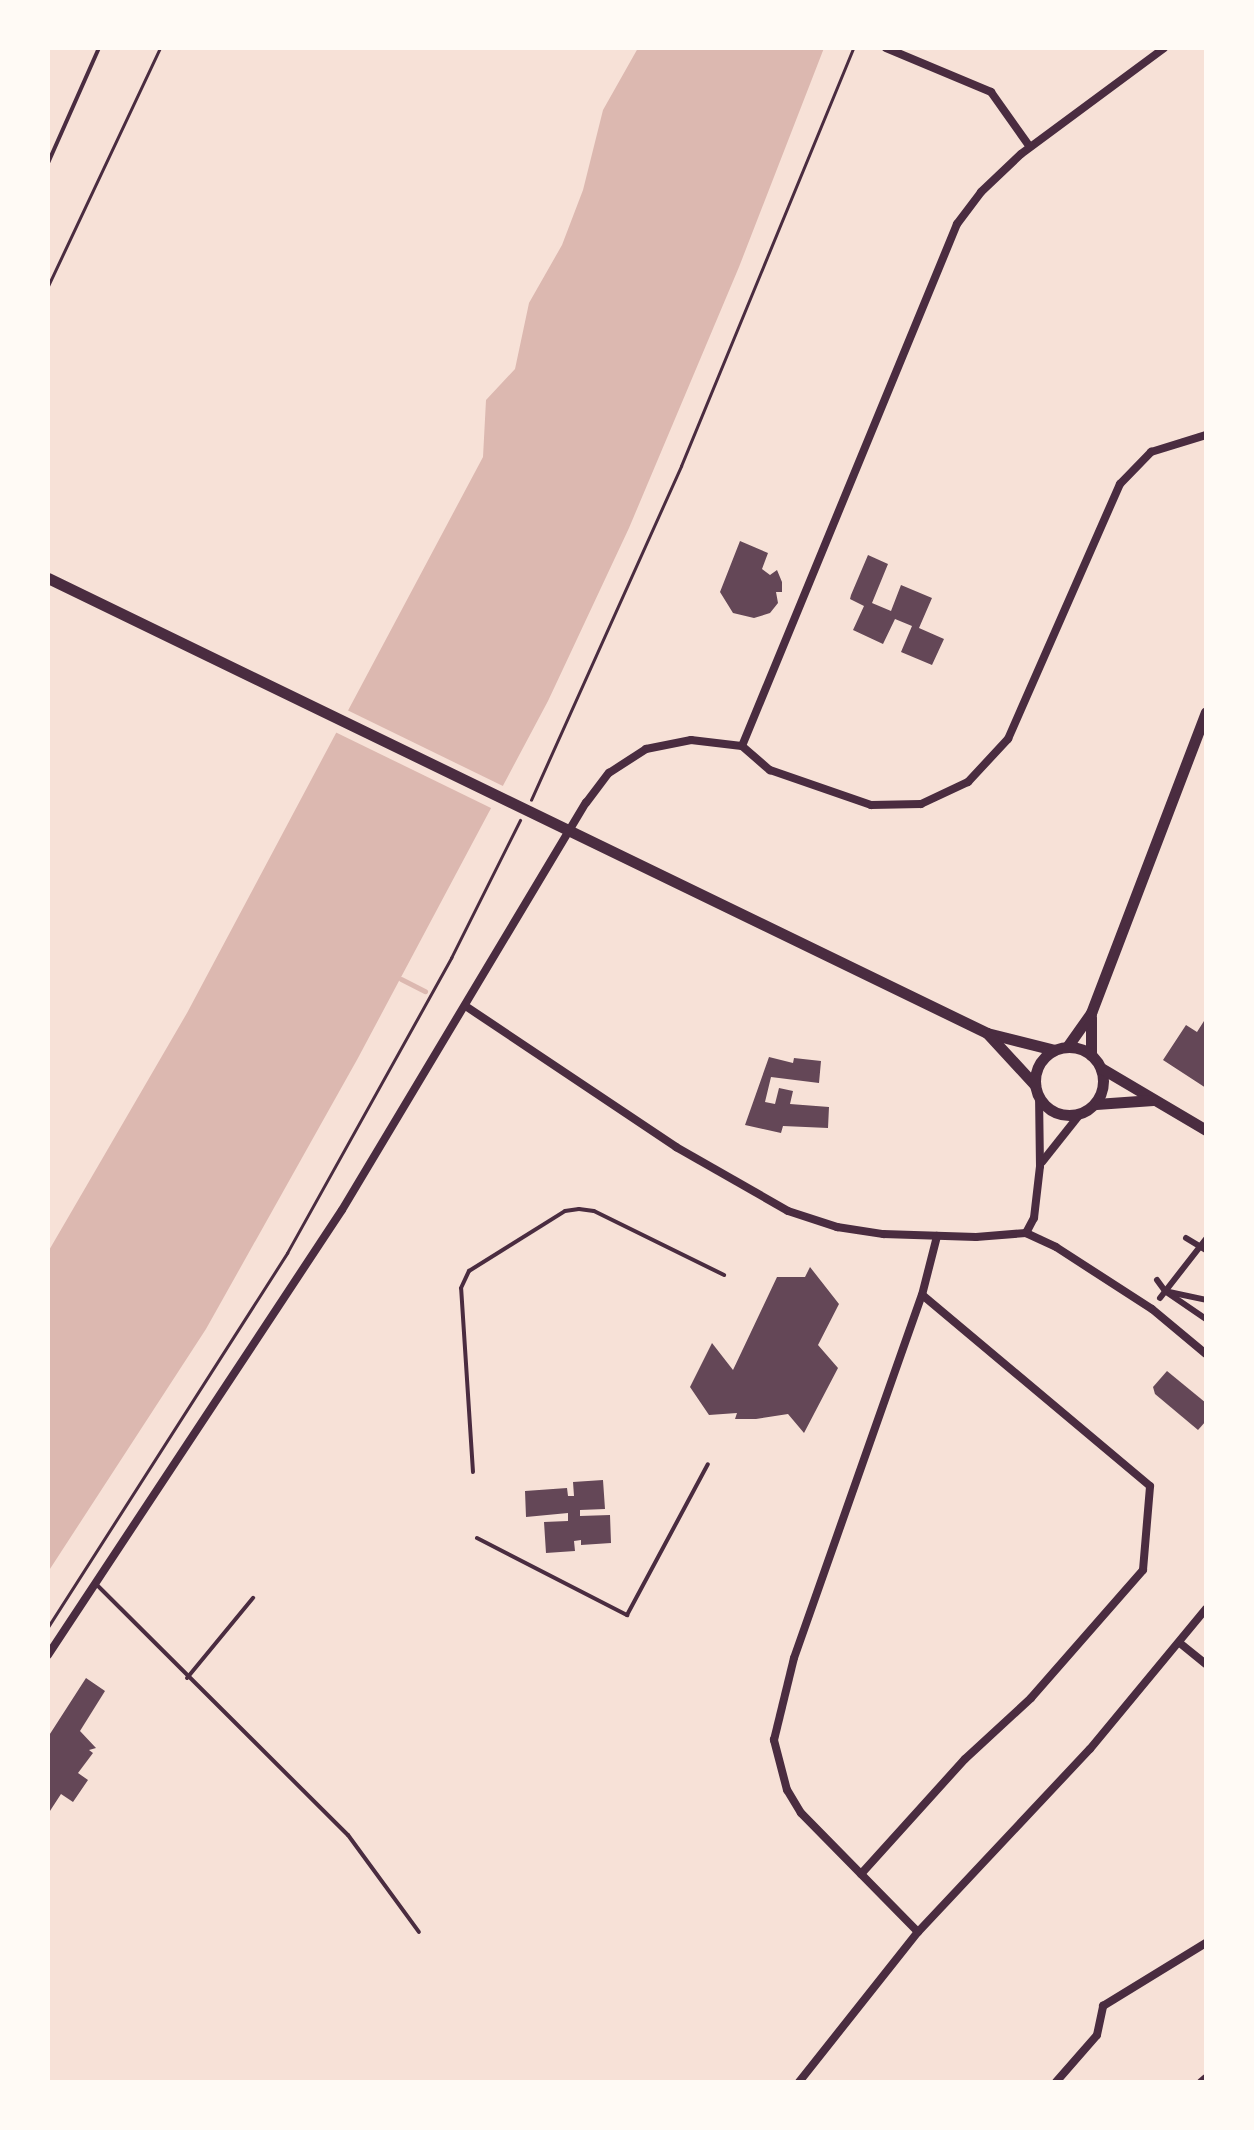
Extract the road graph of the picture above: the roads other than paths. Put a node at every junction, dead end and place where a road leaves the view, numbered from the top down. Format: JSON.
{"nodes":[{"id":1,"x":98,"y":48,"type":"edge"},
{"id":2,"x":886,"y":48,"type":"edge"},
{"id":3,"x":1164,"y":48,"type":"edge"},
{"id":4,"x":1030,"y":147,"type":"junction"},
{"id":5,"x":48,"y":164,"type":"edge"},
{"id":6,"x":1206,"y":435,"type":"edge"},
{"id":7,"x":48,"y":578,"type":"edge"},
{"id":8,"x":1206,"y":712,"type":"edge"},
{"id":9,"x":742,"y":746,"type":"junction"},
{"id":10,"x":467,"y":1007,"type":"junction"},
{"id":11,"x":1091,"y":1013,"type":"junction"},
{"id":12,"x":987,"y":1034,"type":"junction"},
{"id":13,"x":1061,"y":1049,"type":"junction"},
{"id":14,"x":1091,"y":1055,"type":"junction"},
{"id":15,"x":1101,"y":1068,"type":"junction"},
{"id":16,"x":1037,"y":1092,"type":"junction"},
{"id":17,"x":1153,"y":1100,"type":"junction"},
{"id":18,"x":1096,"y":1104,"type":"junction"},
{"id":19,"x":1080,"y":1114,"type":"junction"},
{"id":20,"x":1206,"y":1130,"type":"edge"},
{"id":21,"x":1040,"y":1166,"type":"junction"},
{"id":22,"x":1026,"y":1233,"type":"junction"},
{"id":23,"x":937,"y":1236,"type":"junction"},
{"id":24,"x":1186,"y":1238,"type":"dead end"},
{"id":25,"x":1206,"y":1239,"type":"edge"},
{"id":26,"x":1203,"y":1249,"type":"edge"},
{"id":27,"x":724,"y":1275,"type":"dead end"},
{"id":28,"x":1157,"y":1280,"type":"dead end"},
{"id":29,"x":922,"y":1295,"type":"junction"},
{"id":30,"x":1163,"y":1295,"type":"junction"},
{"id":31,"x":1206,"y":1300,"type":"edge"},
{"id":32,"x":1206,"y":1319,"type":"edge"},
{"id":33,"x":1206,"y":1354,"type":"edge"},
{"id":34,"x":708,"y":1464,"type":"dead end"},
{"id":35,"x":473,"y":1472,"type":"dead end"},
{"id":36,"x":478,"y":1538,"type":"dead end"},
{"id":37,"x":95,"y":1583,"type":"junction"},
{"id":38,"x":253,"y":1598,"type":"dead end"},
{"id":39,"x":1206,"y":1609,"type":"edge"},
{"id":40,"x":1182,"y":1644,"type":"junction"},
{"id":41,"x":48,"y":1655,"type":"edge"},
{"id":42,"x":1206,"y":1664,"type":"edge"},
{"id":43,"x":186,"y":1678,"type":"junction"},
{"id":44,"x":861,"y":1874,"type":"junction"},
{"id":45,"x":419,"y":1932,"type":"dead end"},
{"id":46,"x":918,"y":1932,"type":"junction"},
{"id":47,"x":1206,"y":1943,"type":"edge"},
{"id":48,"x":799,"y":2082,"type":"edge"},
{"id":49,"x":1056,"y":2082,"type":"edge"}],
"edges":[{"from":1,"to":5,"type":"lane"},
{"from":2,"to":4,"type":"street"},
{"from":3,"to":4,"type":"street"},
{"from":4,"to":9,"type":"street"},
{"from":6,"to":9,"type":"street"},
{"from":7,"to":12,"type":"main road"},
{"from":8,"to":11,"type":"main road"},
{"from":9,"to":10,"type":"street"},
{"from":10,"to":23,"type":"street"},
{"from":10,"to":37,"type":"street"},
{"from":11,"to":13,"type":"main road"},
{"from":11,"to":14,"type":"main road"},
{"from":12,"to":13,"type":"main road"},
{"from":12,"to":16,"type":"main road"},
{"from":13,"to":14,"type":"main road"},
{"from":13,"to":16,"type":"main road"},
{"from":14,"to":15,"type":"main road"},
{"from":15,"to":17,"type":"main road"},
{"from":15,"to":18,"type":"main road"},
{"from":16,"to":19,"type":"main road"},
{"from":16,"to":21,"type":"street"},
{"from":17,"to":18,"type":"main road"},
{"from":17,"to":20,"type":"main road"},
{"from":18,"to":19,"type":"main road"},
{"from":19,"to":21,"type":"street"},
{"from":21,"to":22,"type":"street"},
{"from":22,"to":23,"type":"street"},
{"from":22,"to":33,"type":"street"},
{"from":23,"to":29,"type":"street"},
{"from":24,"to":26,"type":"street"},
{"from":25,"to":26,"type":"street"},
{"from":26,"to":30,"type":"street"},
{"from":27,"to":35,"type":"lane"},
{"from":28,"to":30,"type":"street"},
{"from":29,"to":44,"type":"street"},
{"from":29,"to":44,"type":"street"},
{"from":30,"to":31,"type":"street"},
{"from":30,"to":32,"type":"street"},
{"from":34,"to":36,"type":"lane"},
{"from":37,"to":41,"type":"street"},
{"from":37,"to":43,"type":"lane"},
{"from":38,"to":43,"type":"lane"},
{"from":39,"to":40,"type":"street"},
{"from":40,"to":42,"type":"street"},
{"from":40,"to":46,"type":"street"},
{"from":43,"to":45,"type":"lane"},
{"from":44,"to":46,"type":"street"},
{"from":46,"to":48,"type":"street"},
{"from":47,"to":49,"type":"street"}]}
